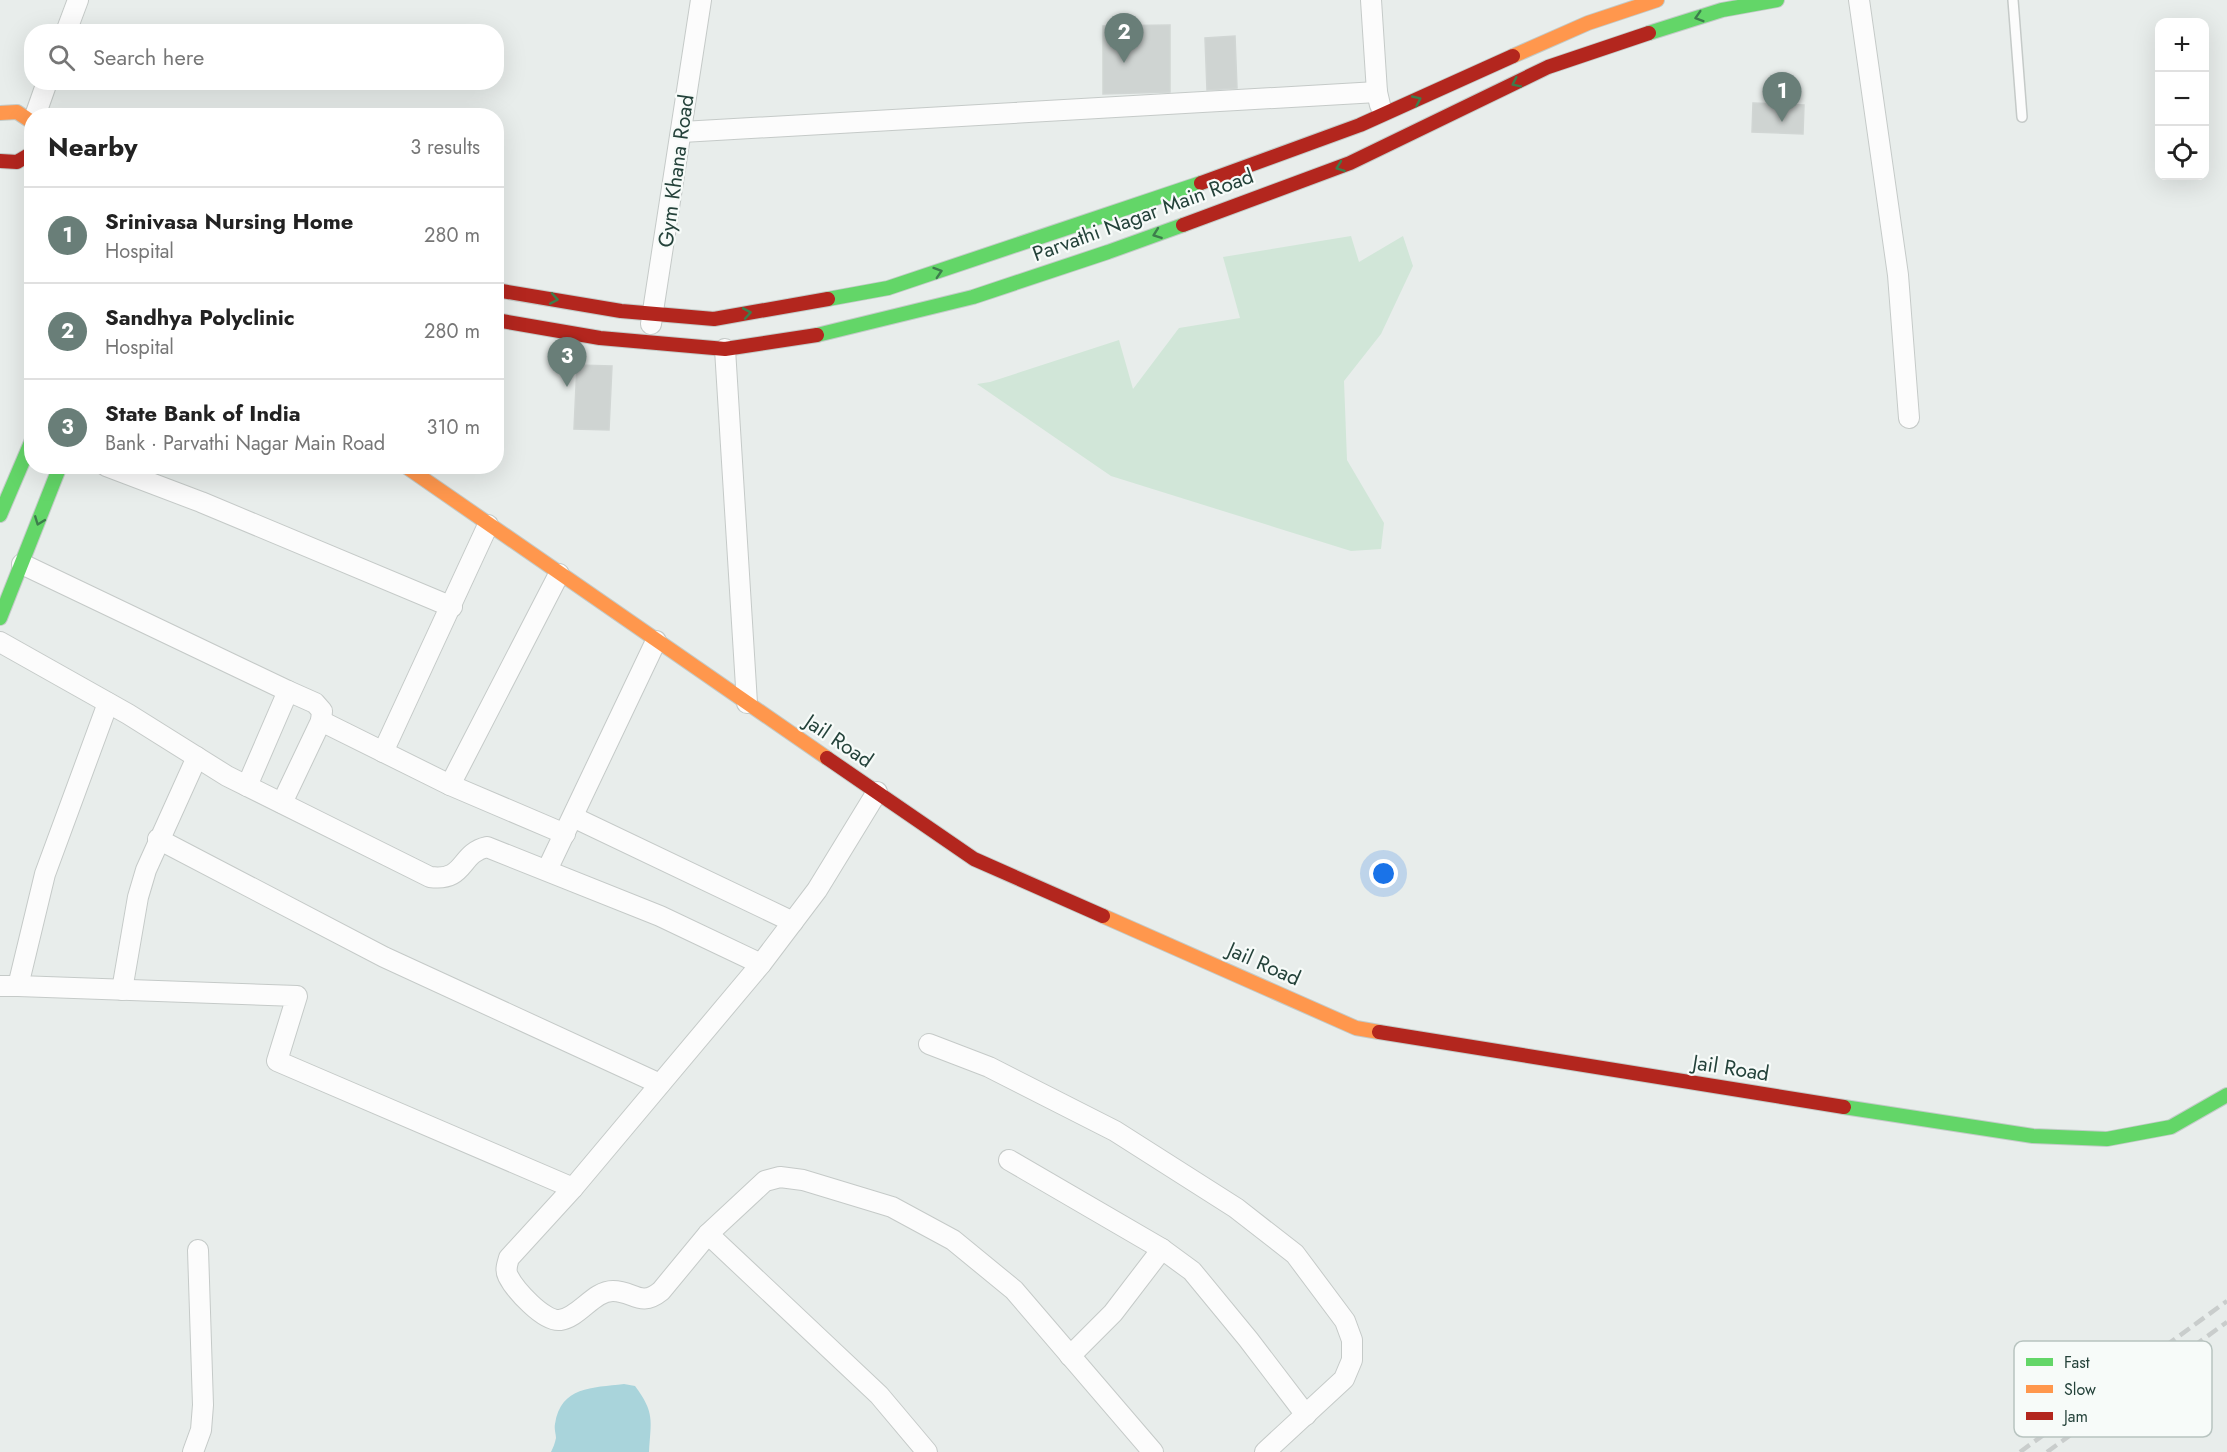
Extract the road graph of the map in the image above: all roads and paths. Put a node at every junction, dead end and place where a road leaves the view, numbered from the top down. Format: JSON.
{"nodes":[{"id":1,"x":78,"y":0,"type":"edge"},
{"id":2,"x":701,"y":0,"type":"edge"},
{"id":3,"x":1371,"y":0,"type":"edge"},
{"id":4,"x":1657,"y":0,"type":"edge"},
{"id":5,"x":1777,"y":0,"type":"edge"},
{"id":6,"x":1859,"y":0,"type":"edge"},
{"id":7,"x":2013,"y":0,"type":"edge"},
{"id":8,"x":69,"y":24,"type":"edge"},
{"id":9,"x":43,"y":90,"type":"edge"},
{"id":10,"x":1377,"y":92,"type":"junction"},
{"id":11,"x":8,"y":97,"type":"dead end"},
{"id":12,"x":34,"y":108,"type":"edge"},
{"id":13,"x":24,"y":112,"type":"edge"},
{"id":14,"x":0,"y":113,"type":"edge"},
{"id":15,"x":24,"y":115,"type":"edge"},
{"id":16,"x":1384,"y":115,"type":"junction"},
{"id":17,"x":2022,"y":117,"type":"dead end"},
{"id":18,"x":682,"y":132,"type":"junction"},
{"id":19,"x":1382,"y":148,"type":"junction"},
{"id":20,"x":24,"y":159,"type":"edge"},
{"id":21,"x":2,"y":162,"type":"edge"},
{"id":22,"x":23,"y":174,"type":"dead end"},
{"id":23,"x":504,"y":291,"type":"edge"},
{"id":24,"x":652,"y":314,"type":"junction"},
{"id":25,"x":504,"y":321,"type":"edge"},
{"id":26,"x":651,"y":342,"type":"junction"},
{"id":27,"x":725,"y":349,"type":"junction"},
{"id":28,"x":1909,"y":418,"type":"dead end"},
{"id":29,"x":24,"y":459,"type":"edge"},
{"id":30,"x":57,"y":474,"type":"edge"},
{"id":31,"x":127,"y":474,"type":"edge"},
{"id":32,"x":416,"y":474,"type":"edge"},
{"id":33,"x":0,"y":515,"type":"edge"},
{"id":34,"x":488,"y":525,"type":"junction"},
{"id":35,"x":22,"y":564,"type":"junction"},
{"id":36,"x":559,"y":574,"type":"junction"},
{"id":37,"x":452,"y":607,"type":"junction"},
{"id":38,"x":0,"y":618,"type":"edge"},
{"id":39,"x":656,"y":641,"type":"junction"},
{"id":40,"x":0,"y":642,"type":"edge"},
{"id":41,"x":288,"y":691,"type":"junction"},
{"id":42,"x":108,"y":703,"type":"junction"},
{"id":43,"x":747,"y":704,"type":"junction"},
{"id":44,"x":321,"y":721,"type":"junction"},
{"id":45,"x":383,"y":752,"type":"junction"},
{"id":46,"x":197,"y":757,"type":"junction"},
{"id":47,"x":450,"y":784,"type":"junction"},
{"id":48,"x":247,"y":786,"type":"junction"},
{"id":49,"x":877,"y":792,"type":"junction"},
{"id":50,"x":282,"y":803,"type":"junction"},
{"id":51,"x":569,"y":825,"type":"junction"},
{"id":52,"x":158,"y":839,"type":"junction"},
{"id":53,"x":547,"y":870,"type":"junction"},
{"id":54,"x":793,"y":922,"type":"junction"},
{"id":55,"x":761,"y":964,"type":"junction"},
{"id":56,"x":9,"y":986,"type":"edge"},
{"id":57,"x":122,"y":990,"type":"junction"},
{"id":58,"x":929,"y":1044,"type":"dead end"},
{"id":59,"x":660,"y":1084,"type":"junction"},
{"id":60,"x":2227,"y":1095,"type":"edge"},
{"id":61,"x":1009,"y":1160,"type":"dead end"},
{"id":62,"x":573,"y":1188,"type":"junction"},
{"id":63,"x":708,"y":1234,"type":"junction"},
{"id":64,"x":1162,"y":1249,"type":"junction"},
{"id":65,"x":198,"y":1250,"type":"dead end"},
{"id":66,"x":1070,"y":1356,"type":"junction"},
{"id":67,"x":1306,"y":1414,"type":"junction"},
{"id":68,"x":193,"y":1452,"type":"edge"},
{"id":69,"x":927,"y":1452,"type":"edge"},
{"id":70,"x":1153,"y":1452,"type":"edge"},
{"id":71,"x":1265,"y":1452,"type":"edge"}],
"edges":[{"from":1,"to":8,"type":"street"},
{"from":2,"to":18,"type":"street","name":"Gym Khana Road"},
{"from":3,"to":10,"type":"street"},
{"from":16,"to":4,"type":"main road","name":"Parvathi Nagar Main Road","one_way":true},
{"from":5,"to":19,"type":"main road","name":"Parvathi Nagar Main Road","one_way":true},
{"from":6,"to":28,"type":"street"},
{"from":7,"to":17,"type":"lane"},
{"from":9,"to":12,"type":"street"},
{"from":10,"to":16,"type":"street"},
{"from":10,"to":18,"type":"street"},
{"from":11,"to":13,"type":"main road"},
{"from":14,"to":15,"type":"main road"},
{"from":16,"to":19,"type":"street"},
{"from":24,"to":16,"type":"main road","name":"Parvathi Nagar Main Road","one_way":true},
{"from":18,"to":24,"type":"street","name":"Gym Khana Road"},
{"from":19,"to":27,"type":"main road","name":"Parvathi Nagar Main Road","one_way":true},
{"from":20,"to":21,"type":"main road"},
{"from":21,"to":22,"type":"main road"},
{"from":23,"to":24,"type":"main road","name":"Parvathi Nagar Main Road","one_way":true},
{"from":24,"to":26,"type":"street","name":"Gym Khana Road"},
{"from":25,"to":26,"type":"main road","name":"Parvathi Nagar Main Road"},
{"from":26,"to":27,"type":"main road","name":"Parvathi Nagar Main Road"},
{"from":27,"to":43,"type":"street"},
{"from":29,"to":33,"type":"main road"},
{"from":30,"to":35,"type":"main road","one_way":true},
{"from":31,"to":37,"type":"street"},
{"from":32,"to":34,"type":"main road","name":"Jail Road"},
{"from":34,"to":36,"type":"main road","name":"Jail Road"},
{"from":34,"to":37,"type":"street"},
{"from":35,"to":38,"type":"main road"},
{"from":35,"to":41,"type":"street"},
{"from":36,"to":39,"type":"main road","name":"Jail Road"},
{"from":36,"to":47,"type":"street"},
{"from":37,"to":45,"type":"street"},
{"from":39,"to":43,"type":"main road","name":"Jail Road"},
{"from":39,"to":51,"type":"street"},
{"from":40,"to":42,"type":"street"},
{"from":41,"to":44,"type":"street"},
{"from":41,"to":48,"type":"street"},
{"from":42,"to":46,"type":"street"},
{"from":42,"to":56,"type":"street"},
{"from":43,"to":49,"type":"main road","name":"Jail Road"},
{"from":44,"to":45,"type":"street"},
{"from":44,"to":50,"type":"street"},
{"from":45,"to":47,"type":"street"},
{"from":46,"to":48,"type":"street"},
{"from":46,"to":52,"type":"street"},
{"from":47,"to":51,"type":"street"},
{"from":48,"to":50,"type":"street"},
{"from":49,"to":54,"type":"street"},
{"from":49,"to":60,"type":"main road","name":"Jail Road"},
{"from":50,"to":53,"type":"street"},
{"from":51,"to":53,"type":"street"},
{"from":51,"to":54,"type":"street"},
{"from":52,"to":57,"type":"street"},
{"from":52,"to":59,"type":"street"},
{"from":53,"to":55,"type":"street"},
{"from":54,"to":55,"type":"street"},
{"from":55,"to":59,"type":"street"},
{"from":56,"to":57,"type":"street"},
{"from":57,"to":62,"type":"street"},
{"from":58,"to":67,"type":"street"},
{"from":59,"to":62,"type":"street"},
{"from":61,"to":64,"type":"street"},
{"from":62,"to":63,"type":"street"},
{"from":63,"to":66,"type":"street"},
{"from":63,"to":69,"type":"street"},
{"from":64,"to":66,"type":"street"},
{"from":64,"to":67,"type":"street"},
{"from":65,"to":68,"type":"street"},
{"from":66,"to":70,"type":"street"},
{"from":67,"to":71,"type":"street"}]}
